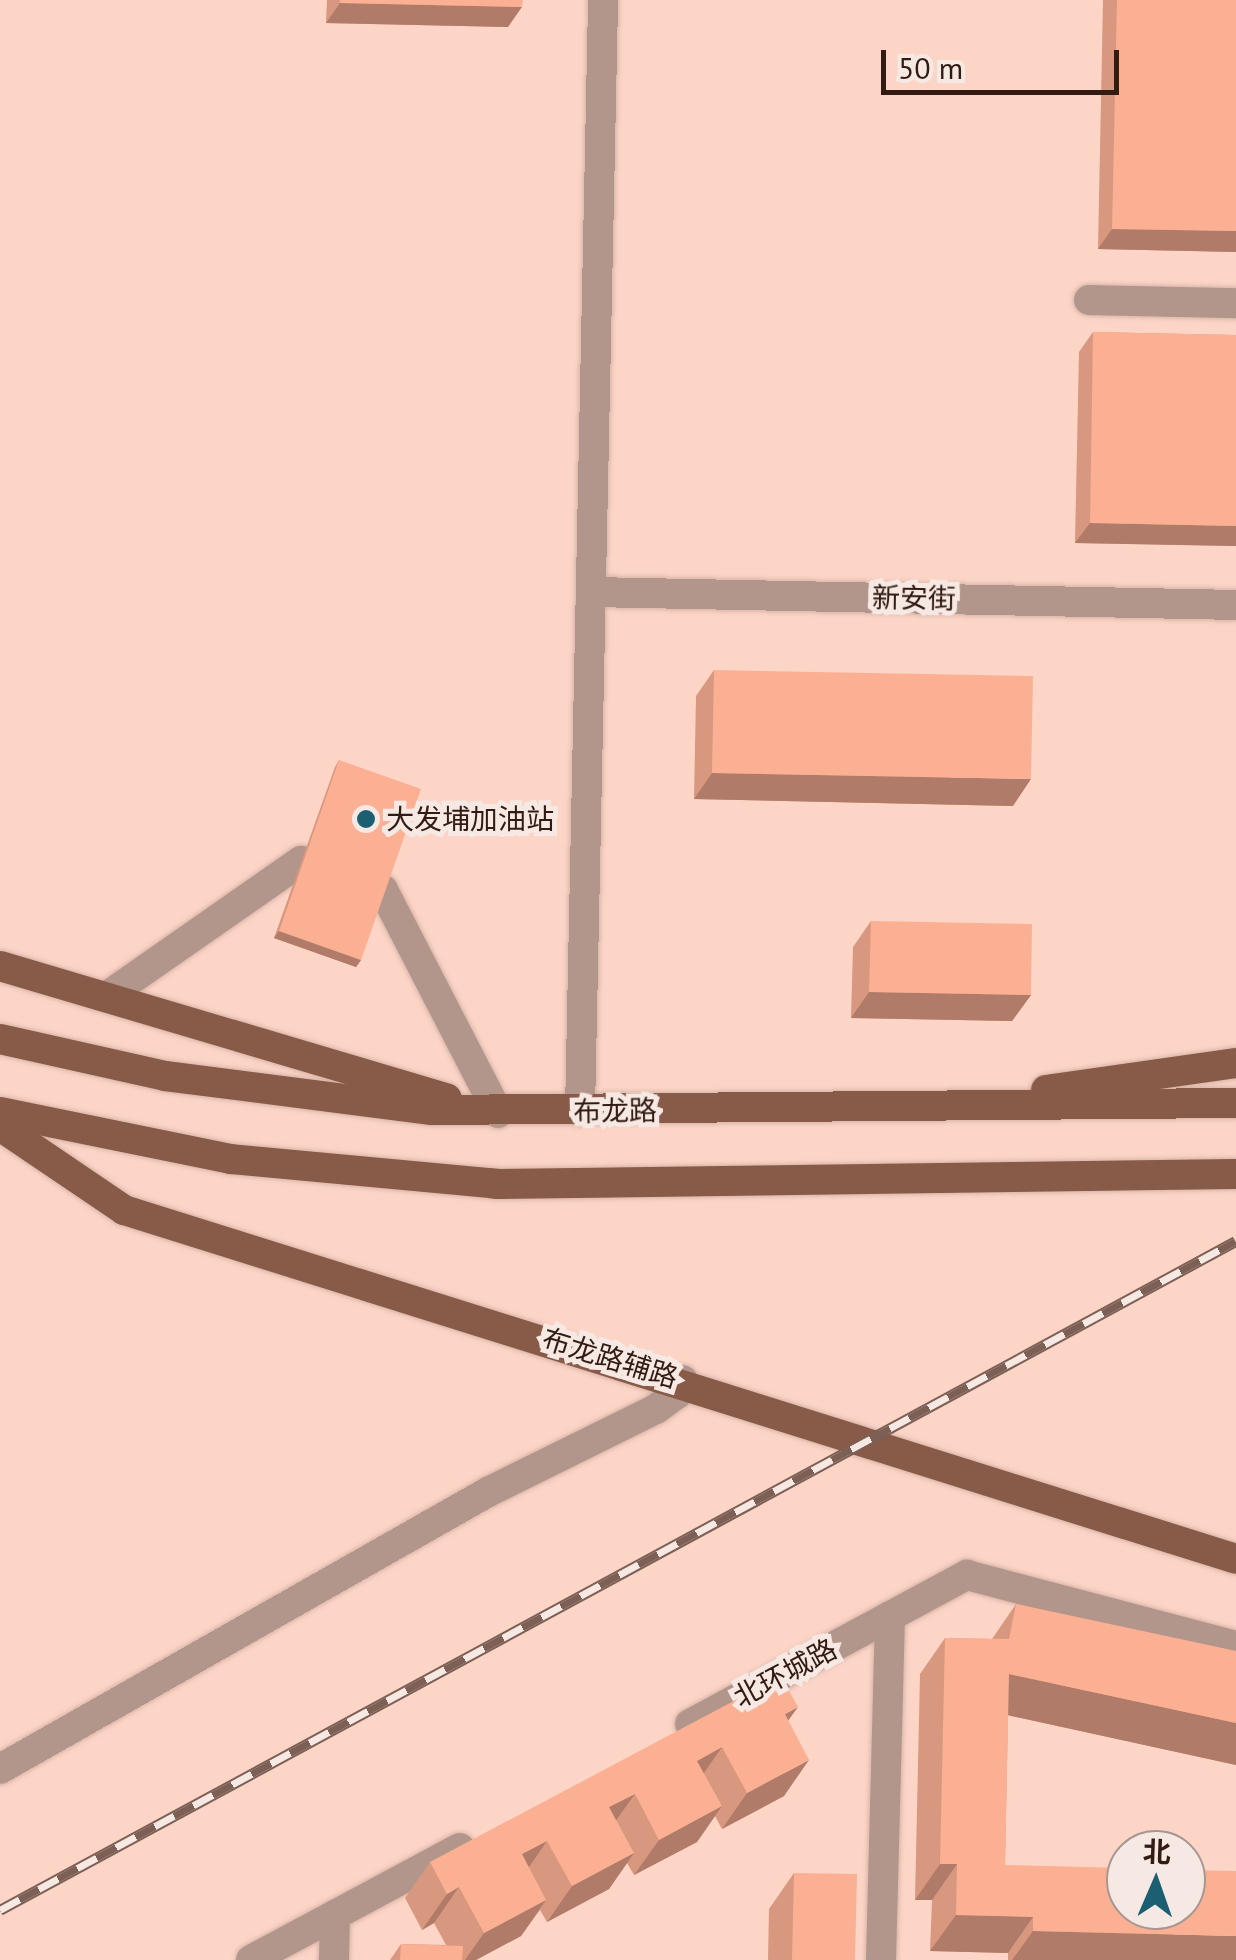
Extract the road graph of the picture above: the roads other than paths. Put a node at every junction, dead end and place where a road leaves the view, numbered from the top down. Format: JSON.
{"nodes":[{"id":1,"x":603,"y":0,"type":"edge"},
{"id":2,"x":1089,"y":300,"type":"dead end"},
{"id":3,"x":1236,"y":304,"type":"edge"},
{"id":4,"x":591,"y":592,"type":"junction"},
{"id":5,"x":1236,"y":605,"type":"edge"},
{"id":6,"x":0,"y":966,"type":"edge"},
{"id":7,"x":106,"y":997,"type":"junction"},
{"id":8,"x":0,"y":1039,"type":"edge"},
{"id":9,"x":1236,"y":1063,"type":"edge"},
{"id":10,"x":1236,"y":1103,"type":"edge"},
{"id":11,"x":970,"y":1106,"type":"junction"},
{"id":12,"x":580,"y":1111,"type":"junction"},
{"id":13,"x":0,"y":1112,"type":"edge"},
{"id":14,"x":498,"y":1112,"type":"junction"},
{"id":15,"x":0,"y":1126,"type":"edge"},
{"id":16,"x":1236,"y":1174,"type":"edge"},
{"id":17,"x":683,"y":1380,"type":"junction"},
{"id":18,"x":1236,"y":1559,"type":"edge"},
{"id":19,"x":890,"y":1616,"type":"junction"},
{"id":20,"x":1236,"y":1646,"type":"edge"},
{"id":21,"x":665,"y":1738,"type":"edge"},
{"id":22,"x":0,"y":1769,"type":"edge"},
{"id":23,"x":491,"y":1831,"type":"edge"},
{"id":24,"x":335,"y":1915,"type":"junction"},
{"id":25,"x":252,"y":1960,"type":"edge"},
{"id":26,"x":334,"y":1960,"type":"edge"},
{"id":27,"x":881,"y":1960,"type":"edge"}],
"edges":[{"from":1,"to":4,"type":"street"},
{"from":2,"to":3,"type":"street"},
{"from":4,"to":5,"type":"street","name":"新安街"},
{"from":4,"to":12,"type":"street"},
{"from":6,"to":7,"type":"main road"},
{"from":7,"to":14,"type":"main road"},
{"from":7,"to":14,"type":"street"},
{"from":8,"to":14,"type":"main road","name":"布龙路"},
{"from":9,"to":11,"type":"main road"},
{"from":10,"to":11,"type":"main road","name":"布龙路"},
{"from":11,"to":12,"type":"main road","name":"布龙路"},
{"from":12,"to":14,"type":"main road","name":"布龙路"},
{"from":13,"to":16,"type":"main road"},
{"from":15,"to":17,"type":"main road","name":"布龙路辅路"},
{"from":17,"to":18,"type":"main road","name":"布龙路辅路"},
{"from":17,"to":22,"type":"street"},
{"from":19,"to":20,"type":"street","name":"北环城路"},
{"from":19,"to":21,"type":"street","name":"北环城路"},
{"from":19,"to":27,"type":"street"},
{"from":23,"to":24,"type":"street"},
{"from":24,"to":25,"type":"street"},
{"from":24,"to":26,"type":"street"}]}
